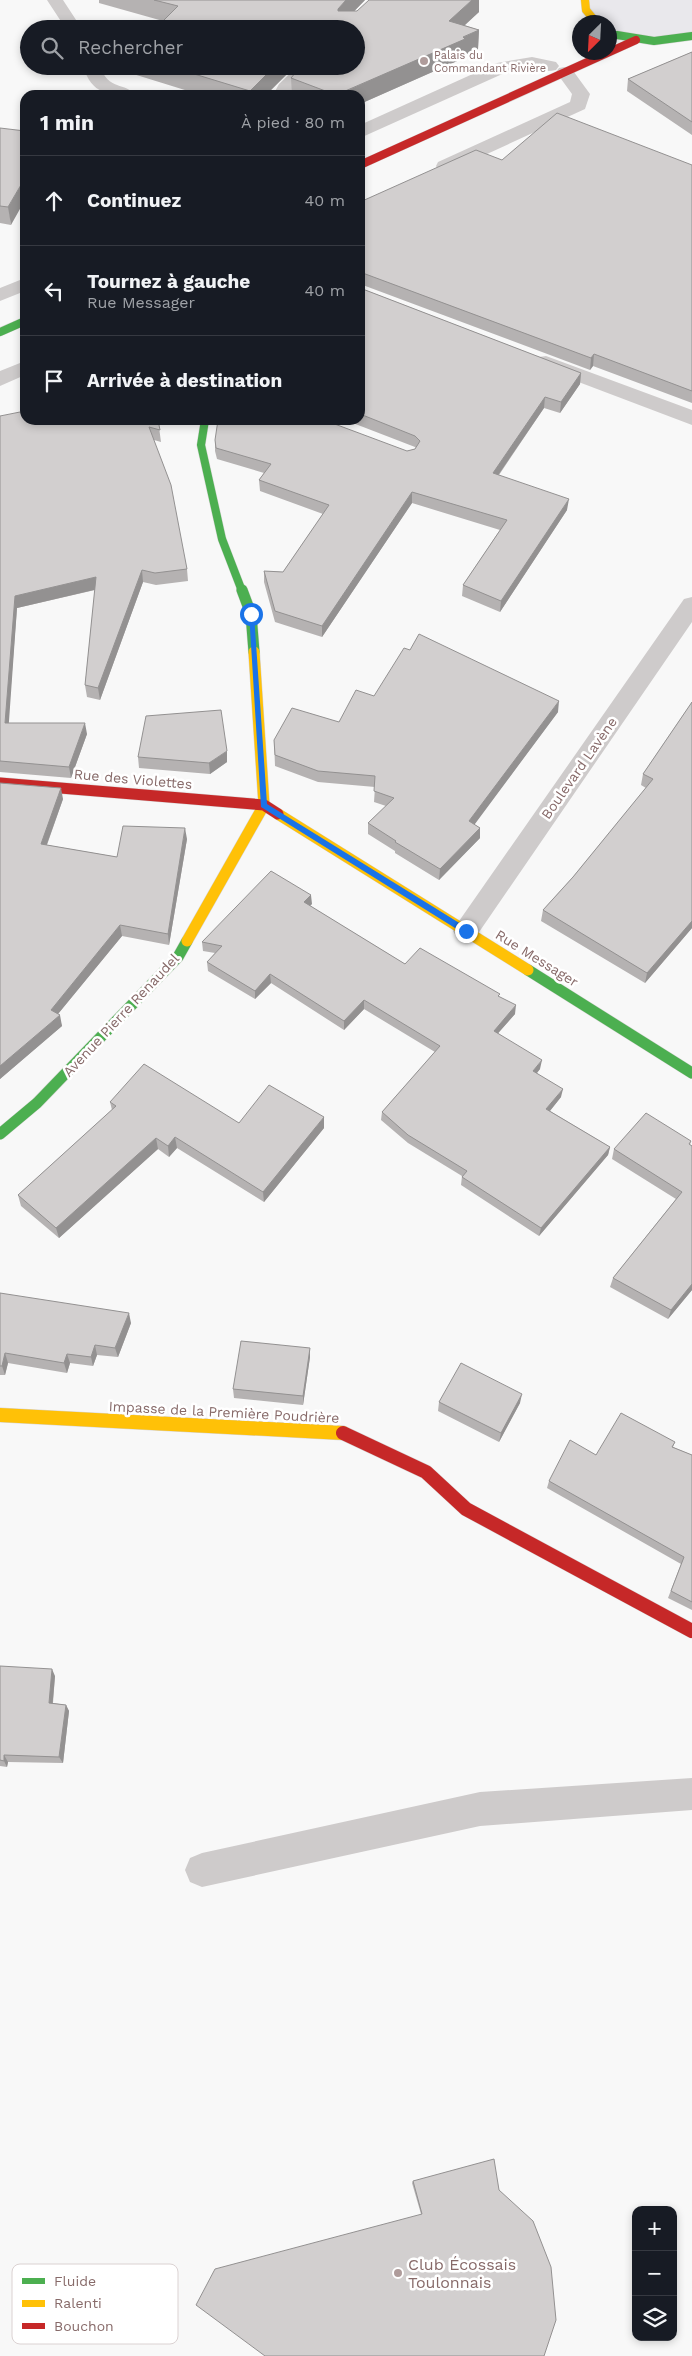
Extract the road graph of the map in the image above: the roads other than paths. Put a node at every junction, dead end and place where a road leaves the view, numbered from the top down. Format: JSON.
{"nodes":[{"id":1,"x":55,"y":0,"type":"edge"},
{"id":2,"x":582,"y":1,"type":"edge"},
{"id":3,"x":590,"y":15,"type":"edge"},
{"id":4,"x":68,"y":20,"type":"edge"},
{"id":5,"x":617,"y":33,"type":"edge"},
{"id":6,"x":692,"y":36,"type":"edge"},
{"id":7,"x":636,"y":40,"type":"junction"},
{"id":8,"x":557,"y":66,"type":"junction"},
{"id":9,"x":93,"y":75,"type":"edge"},
{"id":10,"x":299,"y":75,"type":"edge"},
{"id":11,"x":107,"y":90,"type":"edge"},
{"id":12,"x":284,"y":90,"type":"edge"},
{"id":13,"x":501,"y":100,"type":"junction"},
{"id":14,"x":556,"y":116,"type":"junction"},
{"id":15,"x":574,"y":124,"type":"edge"},
{"id":16,"x":365,"y":130,"type":"edge"},
{"id":17,"x":365,"y":165,"type":"edge"},
{"id":18,"x":431,"y":172,"type":"edge"},
{"id":19,"x":20,"y":286,"type":"edge"},
{"id":20,"x":2,"y":292,"type":"edge"},
{"id":21,"x":20,"y":323,"type":"edge"},
{"id":22,"x":0,"y":332,"type":"edge"},
{"id":23,"x":526,"y":354,"type":"edge"},
{"id":24,"x":20,"y":369,"type":"edge"},
{"id":25,"x":0,"y":379,"type":"edge"},
{"id":26,"x":692,"y":418,"type":"edge"},
{"id":27,"x":204,"y":425,"type":"edge"},
{"id":28,"x":692,"y":605,"type":"edge"},
{"id":29,"x":0,"y":783,"type":"edge"},
{"id":30,"x":264,"y":806,"type":"junction"},
{"id":31,"x":466,"y":931,"type":"junction"},
{"id":32,"x":692,"y":1073,"type":"edge"},
{"id":33,"x":0,"y":1134,"type":"edge"},
{"id":34,"x":0,"y":1415,"type":"edge"},
{"id":35,"x":692,"y":1631,"type":"edge"},
{"id":36,"x":692,"y":1794,"type":"edge"},
{"id":37,"x":202,"y":1870,"type":"dead end"}],
"edges":[{"from":1,"to":4,"type":"lane"},
{"from":2,"to":3,"type":"street"},
{"from":5,"to":7,"type":"street"},
{"from":6,"to":7,"type":"street"},
{"from":7,"to":8,"type":"street"},
{"from":8,"to":13,"type":"street"},
{"from":8,"to":13,"type":"street"},
{"from":8,"to":14,"type":"street"},
{"from":8,"to":16,"type":"street"},
{"from":9,"to":11,"type":"lane"},
{"from":10,"to":12,"type":"lane"},
{"from":13,"to":17,"type":"street"},
{"from":14,"to":15,"type":"lane"},
{"from":14,"to":18,"type":"street"},
{"from":19,"to":20,"type":"street"},
{"from":21,"to":22,"type":"street"},
{"from":23,"to":26,"type":"street"},
{"from":24,"to":25,"type":"street"},
{"from":27,"to":30,"type":"street"},
{"from":28,"to":31,"type":"street","name":"Boulevard Lavène"},
{"from":29,"to":30,"type":"street","name":"Rue des Violettes"},
{"from":30,"to":31,"type":"street","name":"Rue Messager"},
{"from":30,"to":33,"type":"street","name":"Avenue Pierre Renaudel"},
{"from":31,"to":32,"type":"street","name":"Rue Messager"},
{"from":34,"to":35,"type":"street","name":"Impasse de la Première Poudrière"},
{"from":36,"to":37,"type":"street"}]}
